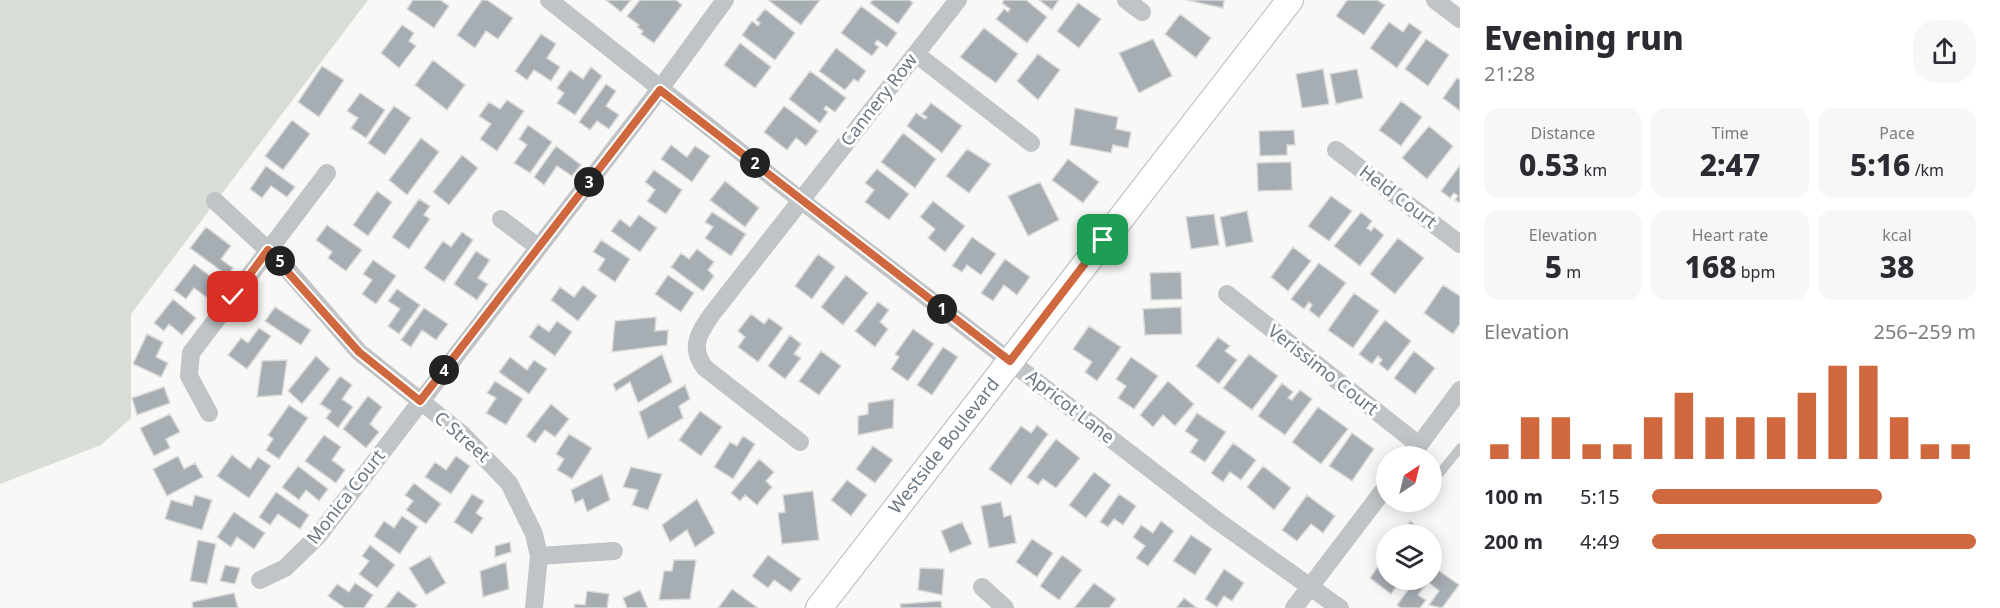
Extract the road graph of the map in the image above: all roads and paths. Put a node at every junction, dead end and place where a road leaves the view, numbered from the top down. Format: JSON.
{"nodes":[{"id":1,"x":549,"y":0,"type":"edge"},
{"id":2,"x":725,"y":0,"type":"edge"},
{"id":3,"x":958,"y":0,"type":"edge"},
{"id":4,"x":1126,"y":0,"type":"edge"},
{"id":5,"x":1290,"y":0,"type":"edge"},
{"id":6,"x":1435,"y":0,"type":"edge"},
{"id":7,"x":1142,"y":12,"type":"dead end"},
{"id":8,"x":1460,"y":20,"type":"edge"},
{"id":9,"x":916,"y":54,"type":"junction"},
{"id":10,"x":660,"y":90,"type":"junction"},
{"id":11,"x":1031,"y":143,"type":"dead end"},
{"id":12,"x":1336,"y":150,"type":"dead end"},
{"id":13,"x":327,"y":173,"type":"dead end"},
{"id":14,"x":215,"y":201,"type":"dead end"},
{"id":15,"x":802,"y":201,"type":"junction"},
{"id":16,"x":501,"y":219,"type":"dead end"},
{"id":17,"x":1460,"y":244,"type":"edge"},
{"id":18,"x":538,"y":247,"type":"junction"},
{"id":19,"x":268,"y":250,"type":"junction"},
{"id":20,"x":1227,"y":294,"type":"dead end"},
{"id":21,"x":1010,"y":361,"type":"junction"},
{"id":22,"x":1460,"y":390,"type":"edge"},
{"id":23,"x":420,"y":401,"type":"junction"},
{"id":24,"x":209,"y":412,"type":"dead end"},
{"id":25,"x":800,"y":442,"type":"dead end"},
{"id":26,"x":1409,"y":446,"type":"edge"},
{"id":27,"x":1419,"y":446,"type":"edge"},
{"id":28,"x":1460,"y":448,"type":"edge"},
{"id":29,"x":1442,"y":470,"type":"edge"},
{"id":30,"x":1376,"y":500,"type":"edge"},
{"id":31,"x":614,"y":551,"type":"dead end"},
{"id":32,"x":538,"y":556,"type":"junction"},
{"id":33,"x":260,"y":580,"type":"dead end"},
{"id":34,"x":982,"y":587,"type":"dead end"},
{"id":35,"x":1310,"y":587,"type":"junction"},
{"id":36,"x":534,"y":608,"type":"edge"},
{"id":37,"x":819,"y":608,"type":"edge"},
{"id":38,"x":1005,"y":608,"type":"edge"},
{"id":39,"x":1294,"y":608,"type":"edge"},
{"id":40,"x":1340,"y":608,"type":"edge"}],
"edges":[{"from":1,"to":10,"type":"street","name":"Apricot Lane"},
{"from":2,"to":10,"type":"street","name":"Monica Court"},
{"from":3,"to":9,"type":"street","name":"Cannery Row"},
{"from":4,"to":7,"type":"street"},
{"from":5,"to":21,"type":"street","name":"Westside Boulevard"},
{"from":6,"to":8,"type":"street"},
{"from":9,"to":11,"type":"street"},
{"from":9,"to":15,"type":"street","name":"Cannery Row"},
{"from":10,"to":15,"type":"street","name":"Apricot Lane"},
{"from":10,"to":18,"type":"street","name":"Monica Court"},
{"from":12,"to":17,"type":"street","name":"Held Court"},
{"from":13,"to":19,"type":"street"},
{"from":14,"to":19,"type":"street","name":"C Street"},
{"from":15,"to":21,"type":"street","name":"Apricot Lane"},
{"from":15,"to":25,"type":"street","name":"Cannery Row"},
{"from":16,"to":18,"type":"street"},
{"from":18,"to":23,"type":"street","name":"Monica Court"},
{"from":19,"to":23,"type":"street","name":"C Street"},
{"from":19,"to":24,"type":"street"},
{"from":20,"to":26,"type":"street","name":"Verissimo Court"},
{"from":21,"to":35,"type":"street","name":"Apricot Lane"},
{"from":21,"to":37,"type":"street","name":"Westside Boulevard"},
{"from":22,"to":27,"type":"street"},
{"from":23,"to":32,"type":"street","name":"C Street"},
{"from":23,"to":33,"type":"street","name":"Monica Court"},
{"from":28,"to":29,"type":"lane"},
{"from":30,"to":35,"type":"street"},
{"from":31,"to":32,"type":"street"},
{"from":32,"to":36,"type":"street","name":"C Street"},
{"from":34,"to":38,"type":"street"},
{"from":35,"to":39,"type":"street"},
{"from":35,"to":40,"type":"street","name":"Apricot Lane"}]}
